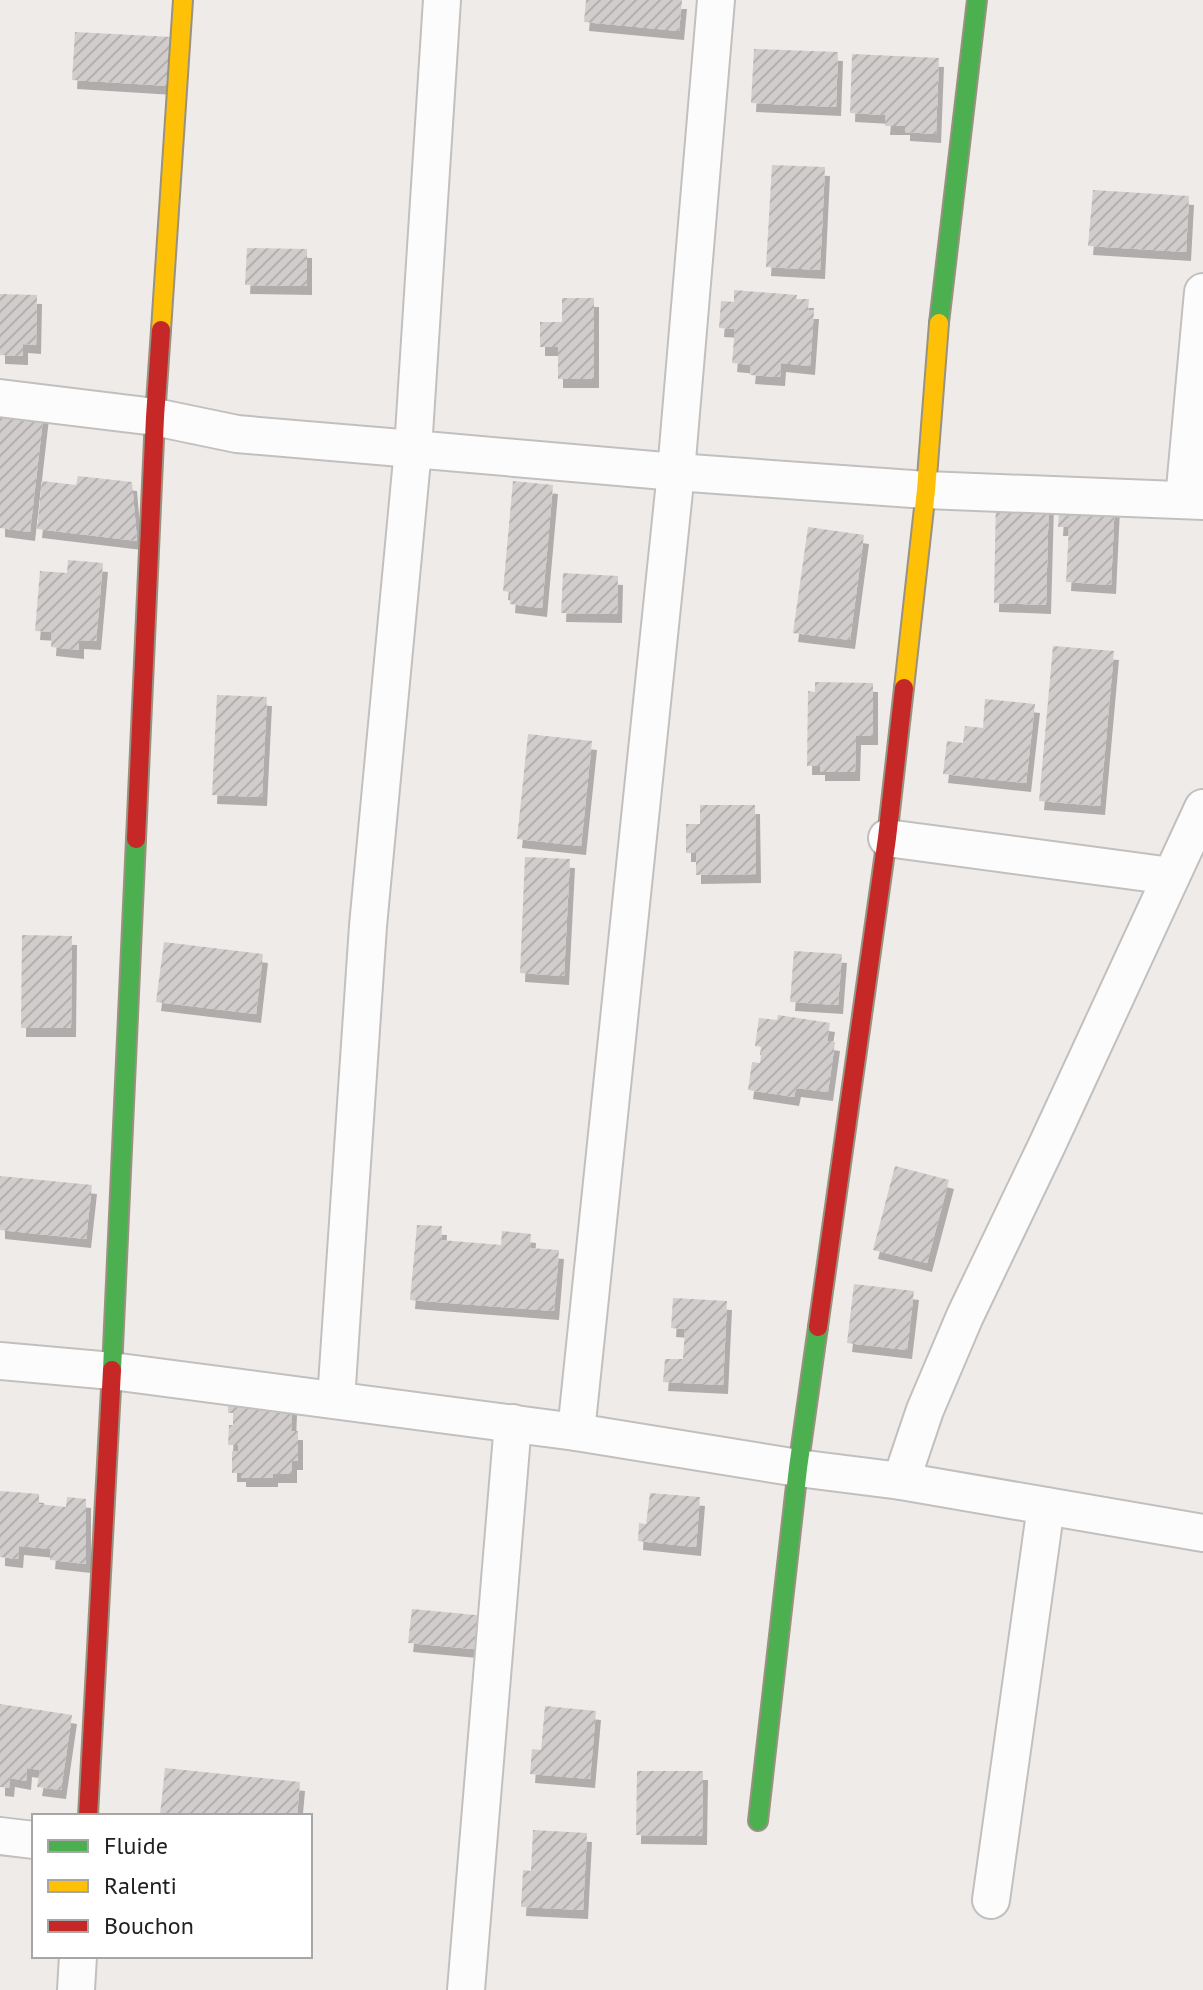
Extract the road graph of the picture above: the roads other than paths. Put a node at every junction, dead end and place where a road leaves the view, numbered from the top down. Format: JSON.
{"nodes":[{"id":1,"x":183,"y":0,"type":"edge"},
{"id":2,"x":442,"y":0,"type":"edge"},
{"id":3,"x":716,"y":0,"type":"edge"},
{"id":4,"x":977,"y":0,"type":"edge"},
{"id":5,"x":1203,"y":292,"type":"edge"},
{"id":6,"x":0,"y":398,"type":"edge"},
{"id":7,"x":155,"y":417,"type":"junction"},
{"id":8,"x":413,"y":449,"type":"junction"},
{"id":9,"x":676,"y":472,"type":"junction"},
{"id":10,"x":926,"y":490,"type":"junction"},
{"id":11,"x":1194,"y":500,"type":"edge"},
{"id":12,"x":1203,"y":808,"type":"edge"},
{"id":13,"x":887,"y":838,"type":"junction"},
{"id":14,"x":1171,"y":876,"type":"junction"},
{"id":15,"x":0,"y":1361,"type":"edge"},
{"id":16,"x":112,"y":1371,"type":"junction"},
{"id":17,"x":336,"y":1400,"type":"junction"},
{"id":18,"x":513,"y":1423,"type":"junction"},
{"id":19,"x":576,"y":1432,"type":"junction"},
{"id":20,"x":798,"y":1468,"type":"junction"},
{"id":21,"x":901,"y":1481,"type":"junction"},
{"id":22,"x":1046,"y":1506,"type":"junction"},
{"id":23,"x":1203,"y":1533,"type":"edge"},
{"id":24,"x":88,"y":1814,"type":"edge"},
{"id":25,"x":758,"y":1821,"type":"dead end"},
{"id":26,"x":0,"y":1836,"type":"edge"},
{"id":27,"x":32,"y":1840,"type":"edge"},
{"id":28,"x":991,"y":1900,"type":"dead end"},
{"id":29,"x":78,"y":1958,"type":"edge"},
{"id":30,"x":76,"y":1990,"type":"edge"},
{"id":31,"x":466,"y":1990,"type":"edge"}],
"edges":[{"from":1,"to":7,"type":"street"},
{"from":2,"to":8,"type":"street"},
{"from":3,"to":9,"type":"street"},
{"from":4,"to":10,"type":"street"},
{"from":5,"to":11,"type":"street"},
{"from":6,"to":7,"type":"street"},
{"from":7,"to":8,"type":"street"},
{"from":7,"to":16,"type":"street"},
{"from":8,"to":9,"type":"street"},
{"from":8,"to":17,"type":"street"},
{"from":9,"to":10,"type":"street"},
{"from":9,"to":19,"type":"street"},
{"from":10,"to":11,"type":"street"},
{"from":10,"to":13,"type":"street"},
{"from":12,"to":14,"type":"street"},
{"from":13,"to":14,"type":"street"},
{"from":13,"to":20,"type":"street"},
{"from":14,"to":21,"type":"street"},
{"from":15,"to":16,"type":"street"},
{"from":16,"to":17,"type":"street"},
{"from":16,"to":24,"type":"street"},
{"from":17,"to":18,"type":"street"},
{"from":18,"to":19,"type":"street"},
{"from":18,"to":31,"type":"street"},
{"from":19,"to":20,"type":"street"},
{"from":20,"to":21,"type":"street"},
{"from":20,"to":25,"type":"street"},
{"from":21,"to":22,"type":"street"},
{"from":22,"to":23,"type":"street"},
{"from":22,"to":28,"type":"street"},
{"from":26,"to":27,"type":"street"},
{"from":29,"to":30,"type":"street"}]}
